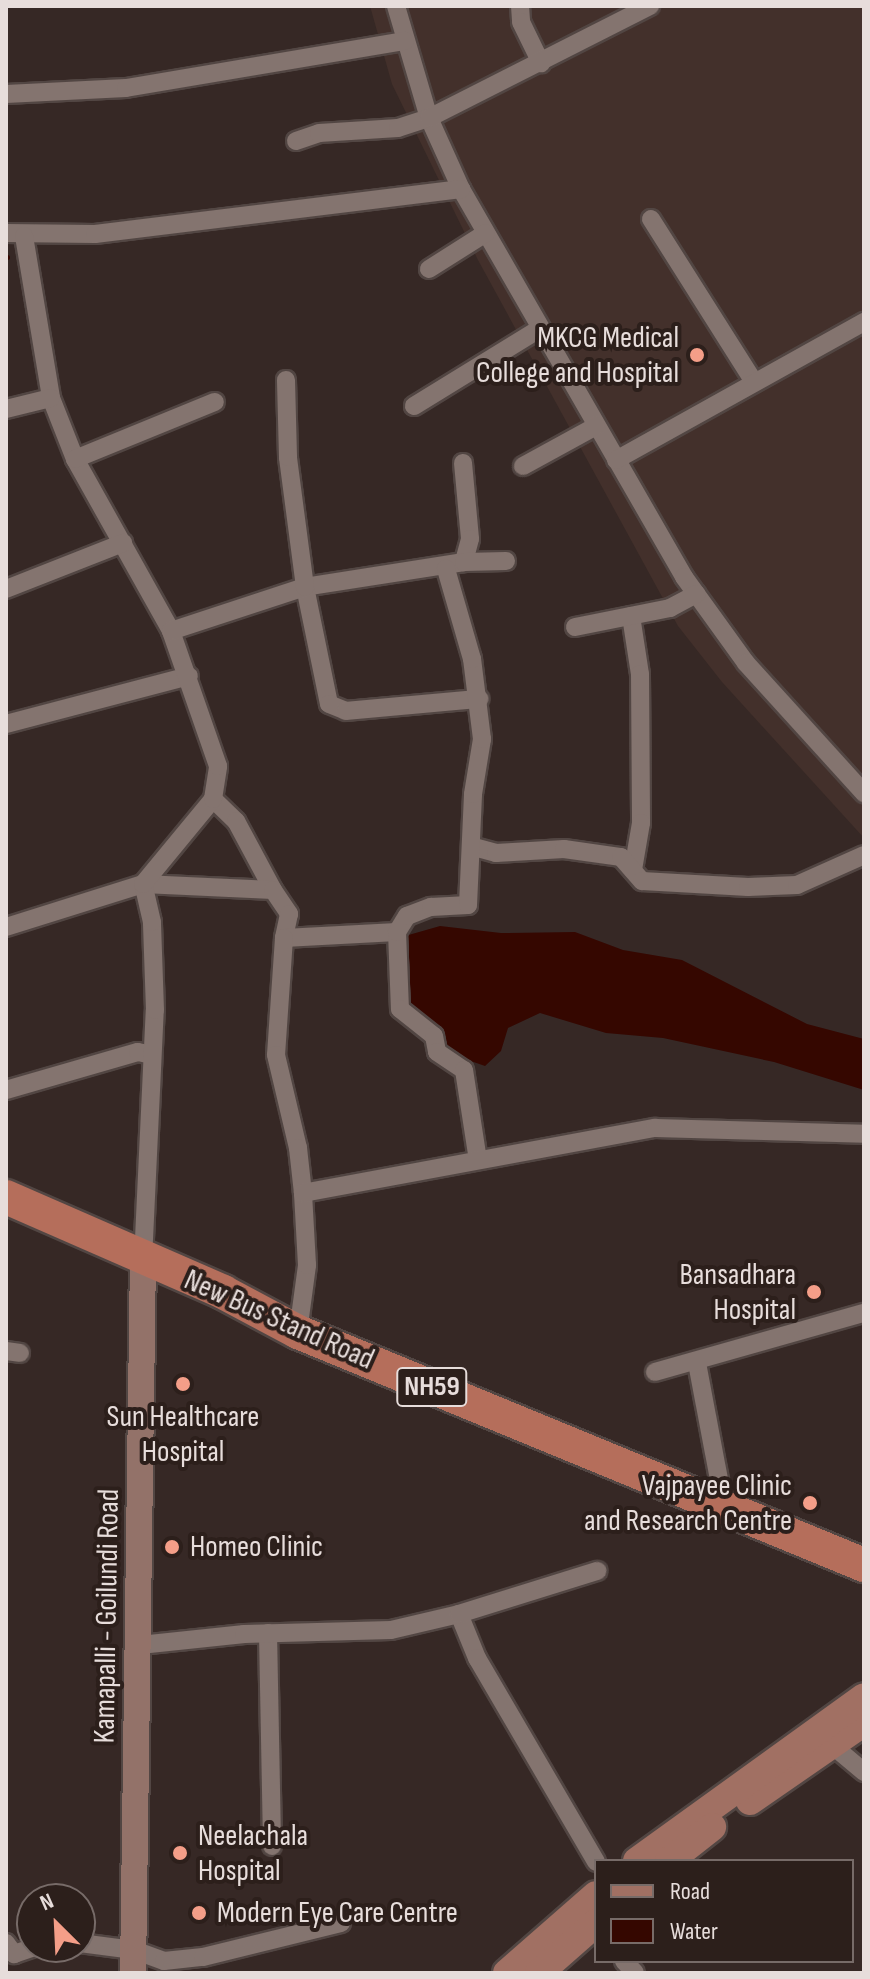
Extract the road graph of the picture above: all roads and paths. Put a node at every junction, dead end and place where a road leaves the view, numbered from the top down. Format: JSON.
{"nodes":[{"id":1,"x":396,"y":6,"type":"edge"},
{"id":2,"x":520,"y":6,"type":"edge"},
{"id":3,"x":650,"y":6,"type":"edge"},
{"id":4,"x":405,"y":41,"type":"junction"},
{"id":5,"x":541,"y":63,"type":"junction"},
{"id":6,"x":6,"y":94,"type":"edge"},
{"id":7,"x":429,"y":118,"type":"junction"},
{"id":8,"x":296,"y":141,"type":"dead end"},
{"id":9,"x":461,"y":189,"type":"junction"},
{"id":10,"x":651,"y":219,"type":"dead end"},
{"id":11,"x":486,"y":233,"type":"junction"},
{"id":12,"x":15,"y":234,"type":"edge"},
{"id":13,"x":429,"y":269,"type":"dead end"},
{"id":14,"x":864,"y":322,"type":"edge"},
{"id":15,"x":539,"y":329,"type":"junction"},
{"id":16,"x":286,"y":380,"type":"dead end"},
{"id":17,"x":754,"y":382,"type":"junction"},
{"id":18,"x":51,"y":398,"type":"junction"},
{"id":19,"x":215,"y":402,"type":"dead end"},
{"id":20,"x":414,"y":406,"type":"dead end"},
{"id":21,"x":6,"y":409,"type":"edge"},
{"id":22,"x":596,"y":426,"type":"junction"},
{"id":23,"x":75,"y":459,"type":"junction"},
{"id":24,"x":616,"y":460,"type":"junction"},
{"id":25,"x":463,"y":463,"type":"dead end"},
{"id":26,"x":523,"y":466,"type":"dead end"},
{"id":27,"x":123,"y":543,"type":"junction"},
{"id":28,"x":506,"y":561,"type":"dead end"},
{"id":29,"x":455,"y":566,"type":"junction"},
{"id":30,"x":305,"y":587,"type":"junction"},
{"id":31,"x":6,"y":589,"type":"edge"},
{"id":32,"x":696,"y":594,"type":"junction"},
{"id":33,"x":631,"y":616,"type":"junction"},
{"id":34,"x":575,"y":627,"type":"dead end"},
{"id":35,"x":171,"y":631,"type":"junction"},
{"id":36,"x":189,"y":676,"type":"junction"},
{"id":37,"x":479,"y":699,"type":"junction"},
{"id":38,"x":6,"y":724,"type":"edge"},
{"id":39,"x":864,"y":793,"type":"edge"},
{"id":40,"x":213,"y":799,"type":"junction"},
{"id":41,"x":474,"y":847,"type":"junction"},
{"id":42,"x":864,"y":855,"type":"edge"},
{"id":43,"x":633,"y":870,"type":"junction"},
{"id":44,"x":143,"y":884,"type":"junction"},
{"id":45,"x":273,"y":890,"type":"junction"},
{"id":46,"x":6,"y":927,"type":"edge"},
{"id":47,"x":397,"y":932,"type":"junction"},
{"id":48,"x":284,"y":938,"type":"junction"},
{"id":49,"x":152,"y":1055,"type":"junction"},
{"id":50,"x":6,"y":1090,"type":"edge"},
{"id":51,"x":864,"y":1134,"type":"edge"},
{"id":52,"x":478,"y":1160,"type":"junction"},
{"id":53,"x":303,"y":1193,"type":"junction"},
{"id":54,"x":6,"y":1197,"type":"edge"},
{"id":55,"x":143,"y":1260,"type":"junction"},
{"id":56,"x":864,"y":1313,"type":"edge"},
{"id":57,"x":298,"y":1332,"type":"junction"},
{"id":58,"x":697,"y":1363,"type":"junction"},
{"id":59,"x":655,"y":1372,"type":"dead end"},
{"id":60,"x":724,"y":1506,"type":"junction"},
{"id":61,"x":864,"y":1565,"type":"edge"},
{"id":62,"x":597,"y":1571,"type":"dead end"},
{"id":63,"x":459,"y":1614,"type":"junction"},
{"id":64,"x":268,"y":1633,"type":"junction"},
{"id":65,"x":140,"y":1645,"type":"junction"},
{"id":66,"x":864,"y":1697,"type":"edge"},
{"id":67,"x":864,"y":1722,"type":"edge"},
{"id":68,"x":823,"y":1737,"type":"junction"},
{"id":69,"x":864,"y":1772,"type":"edge"},
{"id":70,"x":272,"y":1846,"type":"dead end"},
{"id":71,"x":594,"y":1859,"type":"edge"},
{"id":72,"x":640,"y":1859,"type":"edge"},
{"id":73,"x":671,"y":1859,"type":"edge"},
{"id":74,"x":594,"y":1897,"type":"edge"},
{"id":75,"x":341,"y":1923,"type":"dead end"},
{"id":76,"x":594,"y":1926,"type":"edge"},
{"id":77,"x":96,"y":1949,"type":"edge"},
{"id":78,"x":133,"y":1962,"type":"edge"},
{"id":79,"x":507,"y":1973,"type":"edge"},
{"id":80,"x":539,"y":1973,"type":"edge"}],
"edges":[{"from":1,"to":4,"type":"street"},
{"from":2,"to":5,"type":"street"},
{"from":3,"to":5,"type":"street"},
{"from":4,"to":6,"type":"street"},
{"from":4,"to":7,"type":"street"},
{"from":5,"to":7,"type":"street"},
{"from":7,"to":8,"type":"street"},
{"from":7,"to":9,"type":"street"},
{"from":9,"to":11,"type":"street"},
{"from":9,"to":12,"type":"street"},
{"from":10,"to":17,"type":"street"},
{"from":11,"to":13,"type":"street"},
{"from":11,"to":15,"type":"street"},
{"from":12,"to":18,"type":"street"},
{"from":14,"to":17,"type":"street"},
{"from":15,"to":20,"type":"street"},
{"from":15,"to":22,"type":"street"},
{"from":16,"to":30,"type":"street"},
{"from":17,"to":24,"type":"street"},
{"from":18,"to":21,"type":"street"},
{"from":18,"to":23,"type":"street"},
{"from":19,"to":23,"type":"street"},
{"from":22,"to":24,"type":"street"},
{"from":22,"to":26,"type":"street"},
{"from":23,"to":27,"type":"street"},
{"from":24,"to":32,"type":"street"},
{"from":25,"to":29,"type":"street"},
{"from":27,"to":31,"type":"street"},
{"from":27,"to":35,"type":"street"},
{"from":28,"to":29,"type":"street"},
{"from":29,"to":30,"type":"street"},
{"from":29,"to":37,"type":"street"},
{"from":30,"to":35,"type":"street"},
{"from":30,"to":37,"type":"street"},
{"from":32,"to":33,"type":"street"},
{"from":32,"to":39,"type":"street"},
{"from":33,"to":34,"type":"street"},
{"from":33,"to":43,"type":"street"},
{"from":35,"to":36,"type":"street"},
{"from":36,"to":38,"type":"street"},
{"from":36,"to":40,"type":"street"},
{"from":37,"to":41,"type":"street"},
{"from":40,"to":44,"type":"street"},
{"from":40,"to":45,"type":"street"},
{"from":41,"to":43,"type":"street"},
{"from":41,"to":47,"type":"street"},
{"from":42,"to":43,"type":"street"},
{"from":44,"to":45,"type":"street"},
{"from":44,"to":46,"type":"street"},
{"from":44,"to":49,"type":"street"},
{"from":45,"to":48,"type":"street"},
{"from":47,"to":48,"type":"street"},
{"from":47,"to":52,"type":"street"},
{"from":48,"to":53,"type":"street"},
{"from":49,"to":50,"type":"street"},
{"from":49,"to":55,"type":"street"},
{"from":51,"to":52,"type":"street"},
{"from":52,"to":53,"type":"street"},
{"from":53,"to":57,"type":"street"},
{"from":54,"to":55,"type":"highway","name":"New Bus Stand Road","number":"NH59"},
{"from":55,"to":57,"type":"highway","name":"New Bus Stand Road","number":"NH59"},
{"from":55,"to":65,"type":"street","name":"Kamapalli - Goilundi Road"},
{"from":56,"to":58,"type":"street"},
{"from":57,"to":60,"type":"highway","name":"New Bus Stand Road","number":"NH59"},
{"from":58,"to":59,"type":"street"},
{"from":58,"to":60,"type":"street"},
{"from":60,"to":61,"type":"highway","name":"New Bus Stand Road","number":"NH59"},
{"from":62,"to":63,"type":"street"},
{"from":63,"to":64,"type":"street"},
{"from":63,"to":71,"type":"street"},
{"from":64,"to":65,"type":"street"},
{"from":64,"to":70,"type":"street"},
{"from":65,"to":78,"type":"street","name":"Kamapalli - Goilundi Road"},
{"from":66,"to":68,"type":"main road"},
{"from":67,"to":68,"type":"main road"},
{"from":68,"to":69,"type":"street"},
{"from":68,"to":72,"type":"main road"},
{"from":68,"to":73,"type":"main road"},
{"from":74,"to":79,"type":"main road"},
{"from":75,"to":78,"type":"street"},
{"from":76,"to":80,"type":"main road"},
{"from":77,"to":78,"type":"street"}]}
